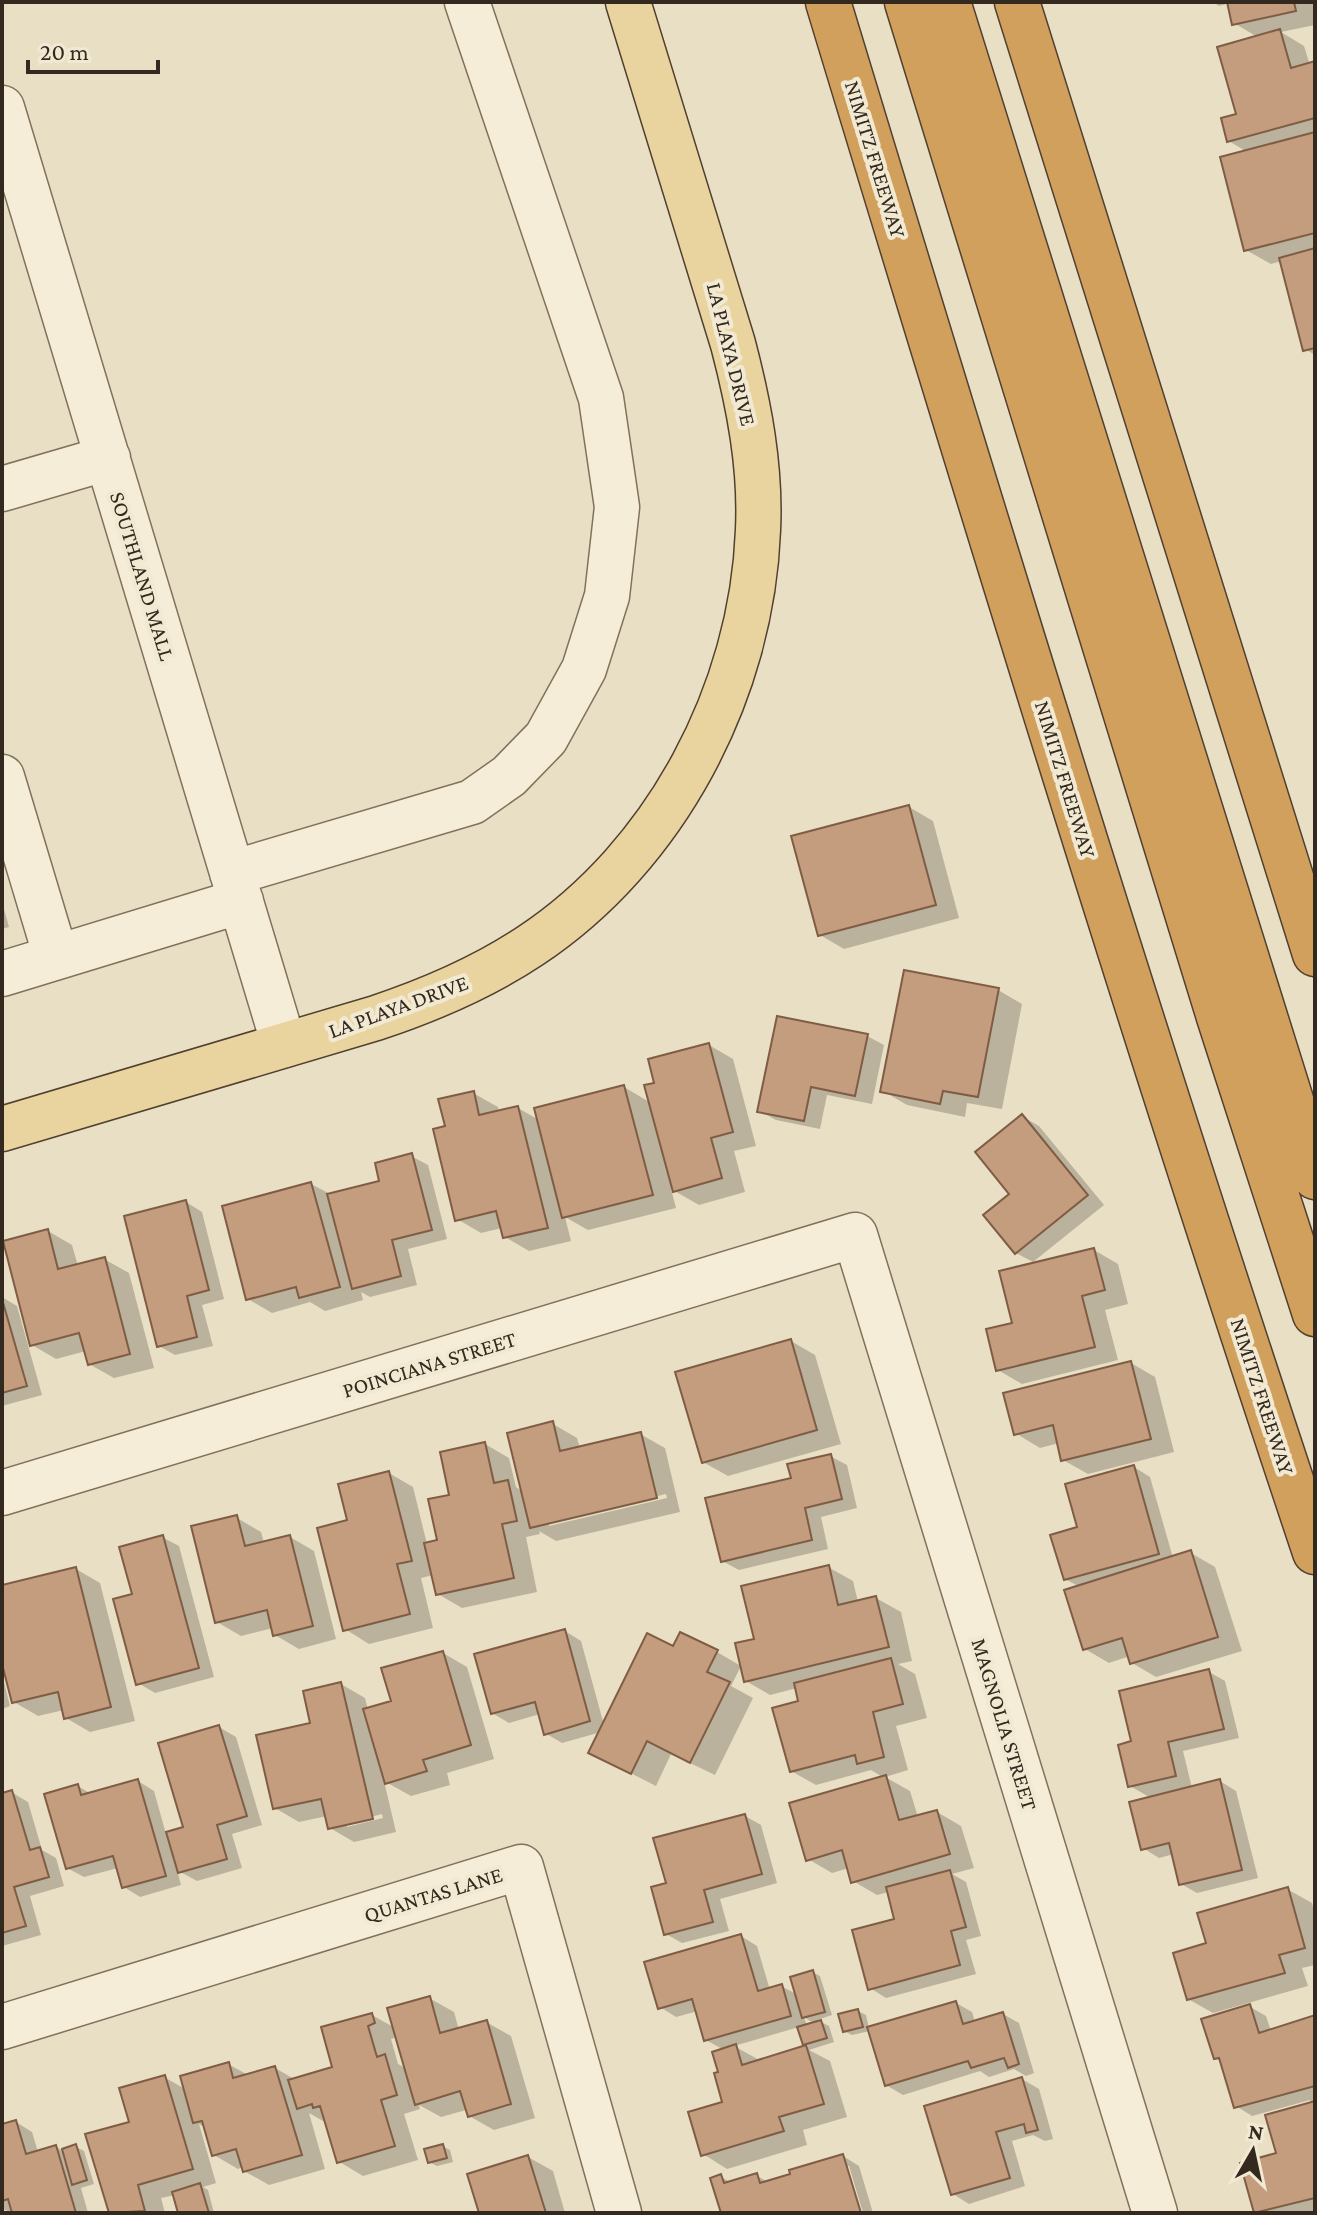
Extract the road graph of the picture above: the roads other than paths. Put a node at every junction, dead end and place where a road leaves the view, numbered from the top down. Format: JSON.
{"nodes":[{"id":1,"x":467,"y":2,"type":"edge"},
{"id":2,"x":628,"y":2,"type":"edge"},
{"id":3,"x":828,"y":2,"type":"edge"},
{"id":4,"x":907,"y":2,"type":"edge"},
{"id":5,"x":948,"y":2,"type":"edge"},
{"id":6,"x":1017,"y":2,"type":"edge"},
{"id":7,"x":2,"y":108,"type":"edge"},
{"id":8,"x":108,"y":458,"type":"junction"},
{"id":9,"x":4,"y":480,"type":"edge"},
{"id":10,"x":2,"y":777,"type":"edge"},
{"id":11,"x":237,"y":887,"type":"junction"},
{"id":12,"x":1315,"y":954,"type":"edge"},
{"id":13,"x":56,"y":957,"type":"junction"},
{"id":14,"x":2,"y":974,"type":"edge"},
{"id":15,"x":284,"y":1045,"type":"junction"},
{"id":16,"x":2,"y":1129,"type":"edge"},
{"id":17,"x":1315,"y":1177,"type":"edge"},
{"id":18,"x":855,"y":1235,"type":"joint"},
{"id":19,"x":1315,"y":1314,"type":"edge"},
{"id":20,"x":2,"y":1493,"type":"edge"},
{"id":21,"x":1315,"y":1552,"type":"edge"},
{"id":22,"x":2,"y":2027,"type":"edge"},
{"id":23,"x":619,"y":2213,"type":"edge"},
{"id":24,"x":1155,"y":2213,"type":"edge"}],
"edges":[{"from":1,"to":11,"type":"street"},
{"from":2,"to":15,"type":"main road","name":"LA PLAYA DRIVE"},
{"from":3,"to":21,"type":"highway","name":"NIMITZ FREEWAY"},
{"from":4,"to":19,"type":"highway"},
{"from":5,"to":17,"type":"highway"},
{"from":6,"to":12,"type":"highway"},
{"from":7,"to":8,"type":"street","name":"SOUTHLAND MALL"},
{"from":8,"to":9,"type":"street"},
{"from":8,"to":11,"type":"street","name":"SOUTHLAND MALL"},
{"from":10,"to":13,"type":"street"},
{"from":11,"to":13,"type":"street"},
{"from":11,"to":15,"type":"street","name":"SOUTHLAND MALL"},
{"from":13,"to":14,"type":"street"},
{"from":15,"to":16,"type":"main road","name":"LA PLAYA DRIVE"},
{"from":18,"to":20,"type":"street","name":"POINCIANA STREET"},
{"from":18,"to":24,"type":"street","name":"MAGNOLIA STREET"},
{"from":22,"to":23,"type":"street","name":"QUANTAS LANE"}]}
